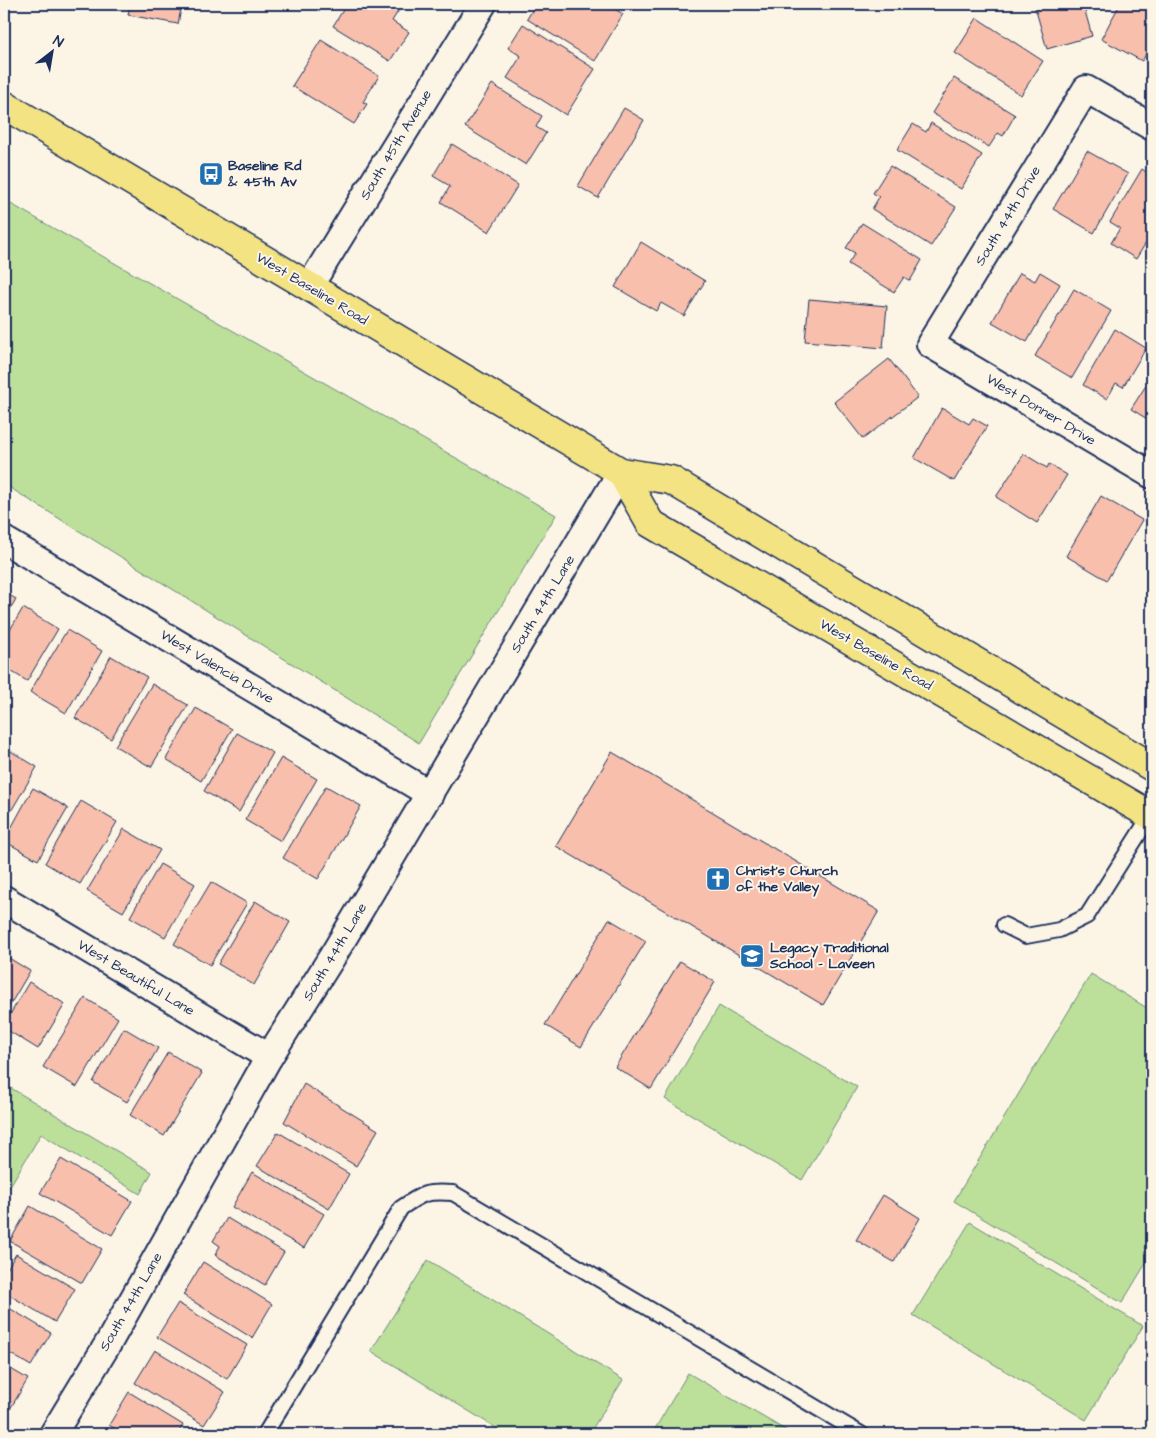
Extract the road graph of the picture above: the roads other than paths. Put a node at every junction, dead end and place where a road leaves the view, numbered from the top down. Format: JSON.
{"nodes":[{"id":1,"x":483,"y":4,"type":"edge"},
{"id":2,"x":4,"y":105,"type":"edge"},
{"id":3,"x":1152,"y":127,"type":"edge"},
{"id":4,"x":310,"y":287,"type":"junction"},
{"id":5,"x":930,"y":344,"type":"joint"},
{"id":6,"x":621,"y":472,"type":"junction"},
{"id":7,"x":1152,"y":475,"type":"edge"},
{"id":8,"x":4,"y":540,"type":"edge"},
{"id":9,"x":1152,"y":767,"type":"edge"},
{"id":10,"x":430,"y":794,"type":"junction"},
{"id":11,"x":1152,"y":814,"type":"edge"},
{"id":12,"x":4,"y":899,"type":"edge"},
{"id":13,"x":1004,"y":925,"type":"dead end"},
{"id":14,"x":269,"y":1057,"type":"junction"},
{"id":15,"x":53,"y":1434,"type":"edge"},
{"id":16,"x":265,"y":1434,"type":"edge"},
{"id":17,"x":862,"y":1434,"type":"edge"}],
"edges":[{"from":1,"to":4,"type":"street","name":"South 45th Avenue"},
{"from":2,"to":4,"type":"main road","name":"West Baseline Road"},
{"from":3,"to":5,"type":"street","name":"South 44th Drive"},
{"from":4,"to":6,"type":"main road","name":"West Baseline Road"},
{"from":5,"to":7,"type":"street","name":"West Donner Drive"},
{"from":6,"to":9,"type":"main road","name":"West Baseline Road"},
{"from":6,"to":10,"type":"street","name":"South 44th Lane"},
{"from":6,"to":11,"type":"main road","name":"West Baseline Road"},
{"from":8,"to":10,"type":"street","name":"West Valencia Drive"},
{"from":10,"to":14,"type":"street","name":"South 44th Lane"},
{"from":11,"to":13,"type":"lane"},
{"from":12,"to":14,"type":"street","name":"West Beautiful Lane"},
{"from":14,"to":15,"type":"street","name":"South 44th Lane"},
{"from":16,"to":17,"type":"lane"}]}
